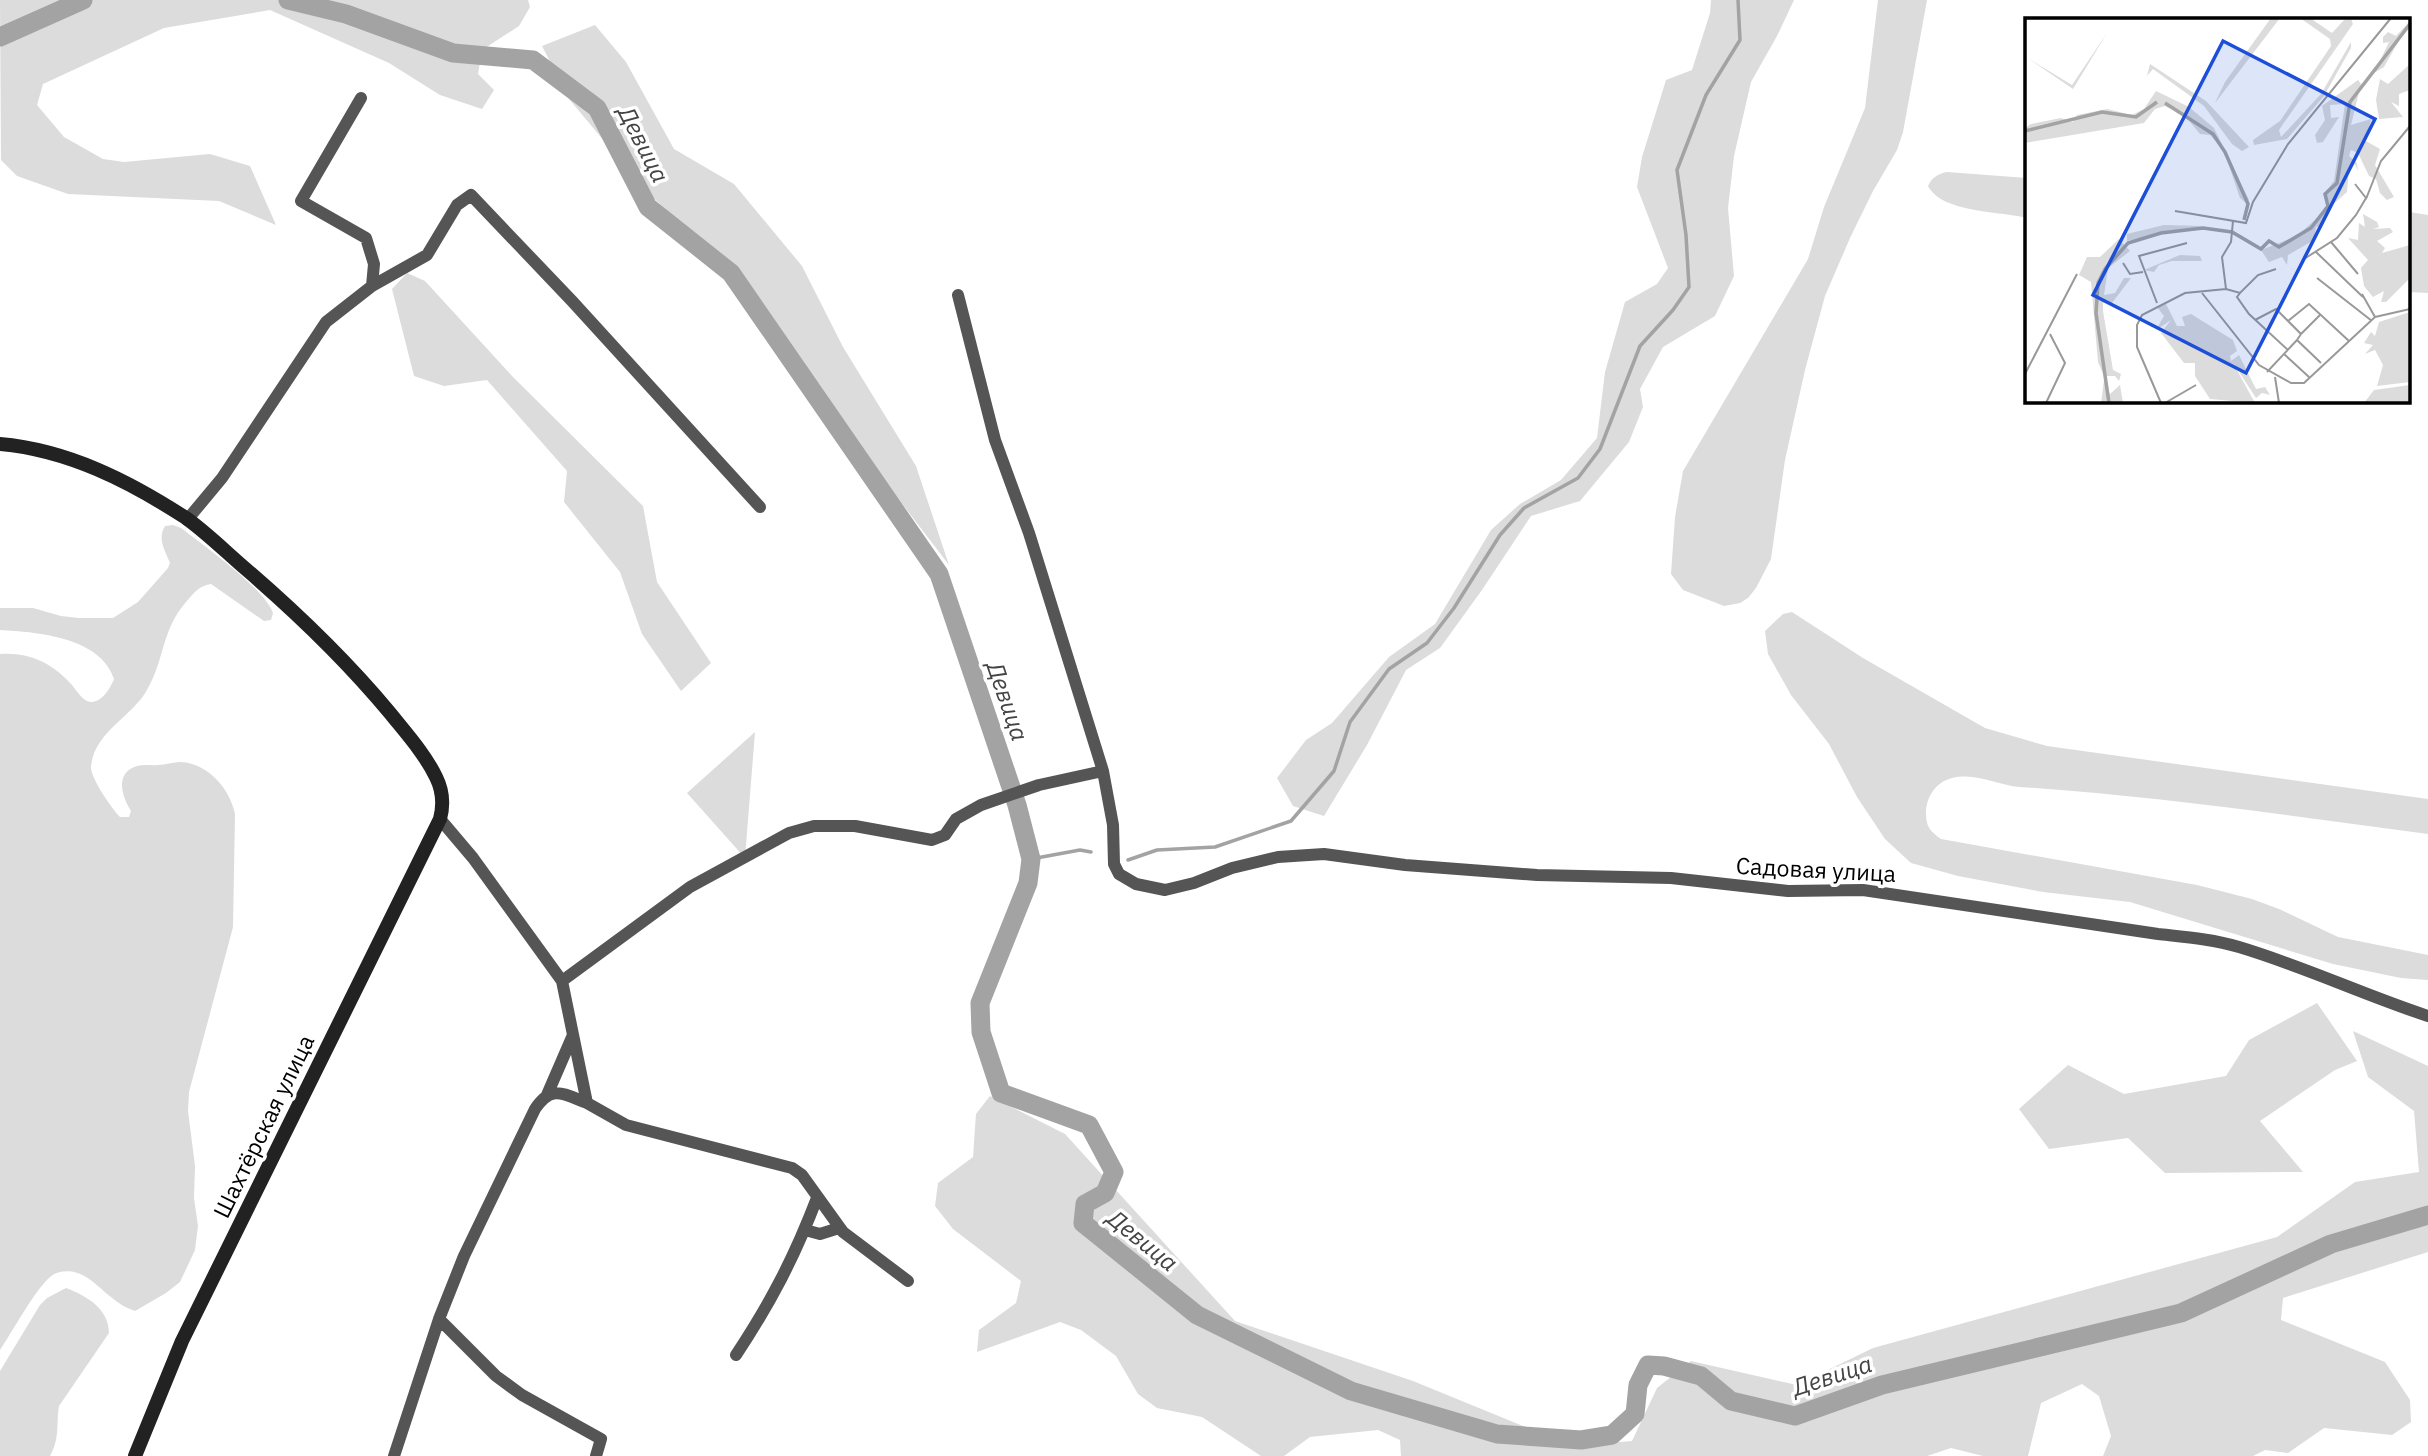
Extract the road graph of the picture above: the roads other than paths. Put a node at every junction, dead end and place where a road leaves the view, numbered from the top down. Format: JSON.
{"nodes":[{"id":1,"x":361,"y":99,"type":"dead end"},
{"id":2,"x":372,"y":286,"type":"junction"},
{"id":3,"x":958,"y":295,"type":"dead end"},
{"id":4,"x":0,"y":444,"type":"edge"},
{"id":5,"x":760,"y":507,"type":"dead end"},
{"id":6,"x":187,"y":520,"type":"junction"},
{"id":7,"x":1103,"y":771,"type":"junction"},
{"id":8,"x":440,"y":819,"type":"junction"},
{"id":9,"x":562,"y":981,"type":"junction"},
{"id":10,"x":2428,"y":1016,"type":"edge"},
{"id":11,"x":573,"y":1035,"type":"junction"},
{"id":12,"x":547,"y":1095,"type":"junction"},
{"id":13,"x":587,"y":1102,"type":"junction"},
{"id":14,"x":817,"y":1198,"type":"junction"},
{"id":15,"x":839,"y":1228,"type":"junction"},
{"id":16,"x":805,"y":1230,"type":"junction"},
{"id":17,"x":908,"y":1281,"type":"dead end"},
{"id":18,"x":439,"y":1320,"type":"junction"},
{"id":19,"x":736,"y":1355,"type":"dead end"},
{"id":20,"x":135,"y":1456,"type":"edge"},
{"id":21,"x":394,"y":1456,"type":"edge"},
{"id":22,"x":596,"y":1456,"type":"edge"}],
"edges":[{"from":1,"to":2,"type":"street"},
{"from":2,"to":5,"type":"street"},
{"from":2,"to":6,"type":"street"},
{"from":3,"to":7,"type":"street","name":"Садовая улица"},
{"from":4,"to":6,"type":"street"},
{"from":6,"to":8,"type":"street"},
{"from":7,"to":9,"type":"street"},
{"from":7,"to":10,"type":"street","name":"Садовая улица"},
{"from":8,"to":9,"type":"street"},
{"from":8,"to":20,"type":"street","name":"Шахтёрская улица"},
{"from":9,"to":11,"type":"street"},
{"from":11,"to":12,"type":"street"},
{"from":11,"to":13,"type":"street"},
{"from":12,"to":13,"type":"street"},
{"from":12,"to":18,"type":"street"},
{"from":13,"to":14,"type":"street"},
{"from":14,"to":15,"type":"street"},
{"from":14,"to":16,"type":"street"},
{"from":15,"to":16,"type":"street"},
{"from":15,"to":17,"type":"street"},
{"from":16,"to":19,"type":"street"},
{"from":18,"to":21,"type":"street"},
{"from":18,"to":22,"type":"street"}]}
